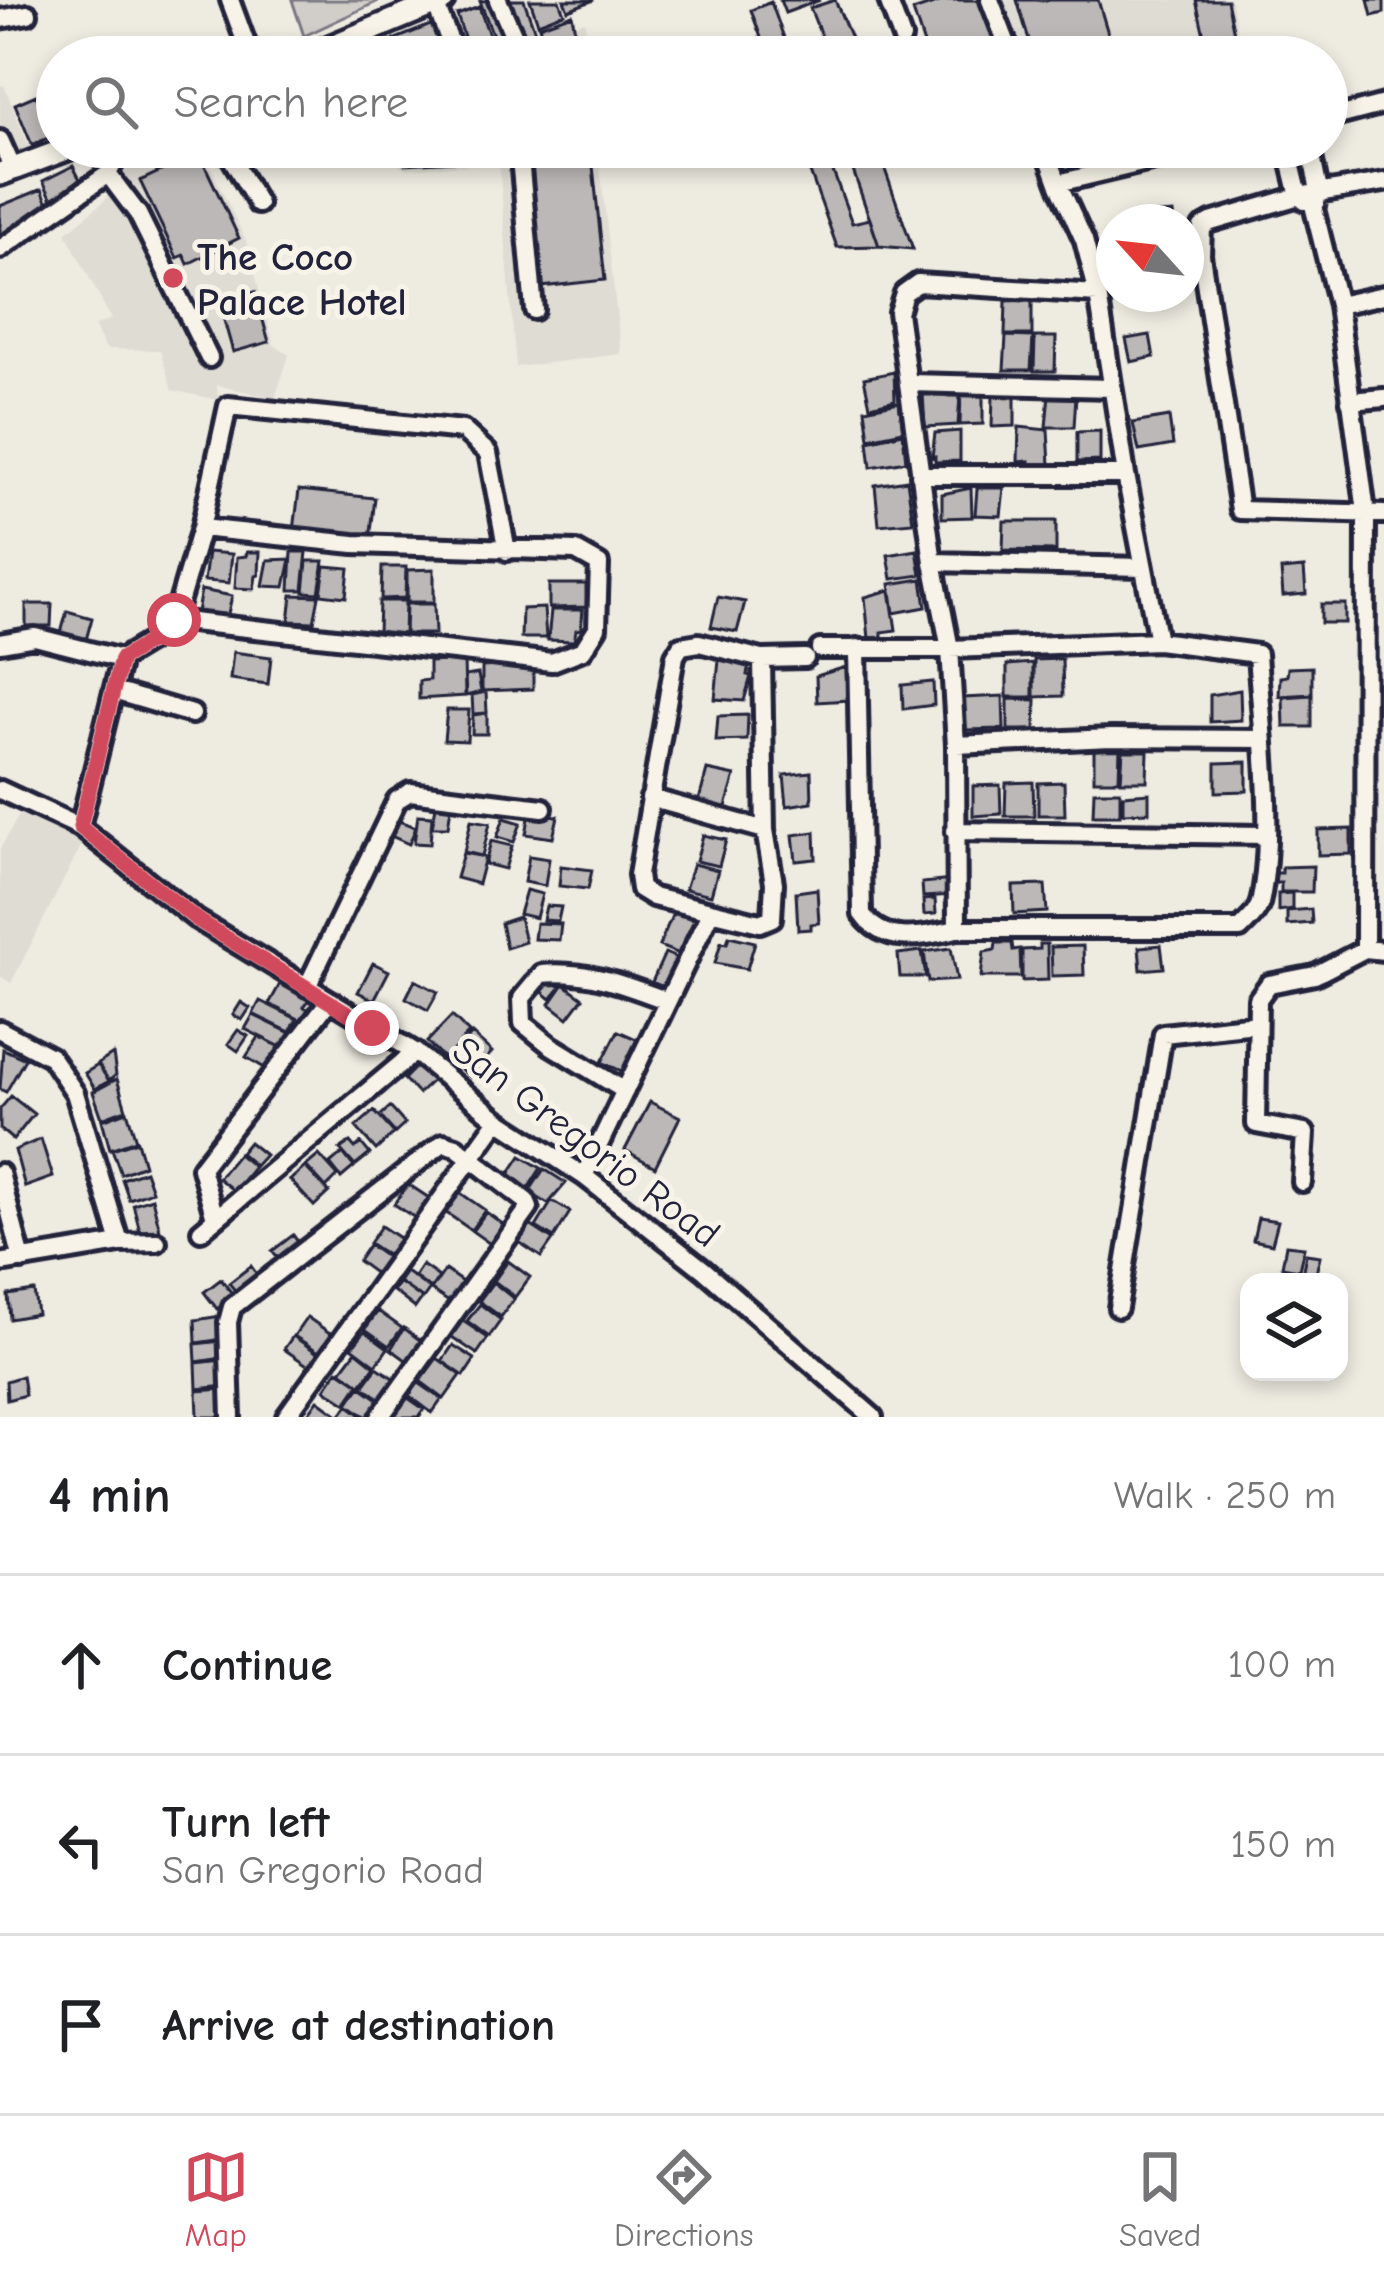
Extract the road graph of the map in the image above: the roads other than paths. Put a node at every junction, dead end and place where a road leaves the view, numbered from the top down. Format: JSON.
{"nodes":[{"id":1,"x":230,"y":0,"type":"edge"},
{"id":2,"x":498,"y":0,"type":"edge"},
{"id":3,"x":888,"y":0,"type":"edge"},
{"id":4,"x":990,"y":0,"type":"edge"},
{"id":5,"x":439,"y":2,"type":"edge"},
{"id":6,"x":28,"y":14,"type":"dead end"},
{"id":7,"x":0,"y":19,"type":"edge"},
{"id":8,"x":243,"y":36,"type":"edge"},
{"id":9,"x":361,"y":36,"type":"edge"},
{"id":10,"x":450,"y":36,"type":"edge"},
{"id":11,"x":514,"y":36,"type":"edge"},
{"id":12,"x":901,"y":36,"type":"edge"},
{"id":13,"x":1004,"y":36,"type":"edge"},
{"id":14,"x":1384,"y":104,"type":"edge"},
{"id":15,"x":1348,"y":113,"type":"edge"},
{"id":16,"x":0,"y":140,"type":"edge"},
{"id":17,"x":36,"y":161,"type":"edge"},
{"id":18,"x":111,"y":168,"type":"edge"},
{"id":19,"x":237,"y":168,"type":"edge"},
{"id":20,"x":521,"y":168,"type":"edge"},
{"id":21,"x":1053,"y":168,"type":"edge"},
{"id":22,"x":1121,"y":168,"type":"edge"},
{"id":23,"x":1292,"y":168,"type":"edge"},
{"id":24,"x":1313,"y":168,"type":"edge"},
{"id":25,"x":7,"y":172,"type":"edge"},
{"id":26,"x":108,"y":173,"type":"junction"},
{"id":27,"x":1384,"y":182,"type":"edge"},
{"id":28,"x":1058,"y":183,"type":"junction"},
{"id":29,"x":1299,"y":196,"type":"junction"},
{"id":30,"x":1317,"y":200,"type":"junction"},
{"id":31,"x":257,"y":204,"type":"dead end"},
{"id":32,"x":0,"y":249,"type":"edge"},
{"id":33,"x":1096,"y":286,"type":"edge"},
{"id":34,"x":1096,"y":294,"type":"edge"},
{"id":35,"x":1384,"y":295,"type":"edge"},
{"id":36,"x":1338,"y":305,"type":"junction"},
{"id":37,"x":534,"y":310,"type":"dead end"},
{"id":38,"x":1101,"y":312,"type":"edge"},
{"id":39,"x":208,"y":358,"type":"dead end"},
{"id":40,"x":909,"y":383,"type":"junction"},
{"id":41,"x":1112,"y":388,"type":"junction"},
{"id":42,"x":1384,"y":398,"type":"edge"},
{"id":43,"x":1350,"y":401,"type":"junction"},
{"id":44,"x":920,"y":475,"type":"junction"},
{"id":45,"x":1126,"y":475,"type":"junction"},
{"id":46,"x":1375,"y":513,"type":"edge"},
{"id":47,"x":201,"y":528,"type":"junction"},
{"id":48,"x":508,"y":551,"type":"junction"},
{"id":49,"x":933,"y":562,"type":"junction"},
{"id":50,"x":1143,"y":567,"type":"junction"},
{"id":51,"x":174,"y":620,"type":"junction"},
{"id":52,"x":1158,"y":641,"type":"junction"},
{"id":53,"x":0,"y":643,"type":"edge"},
{"id":54,"x":856,"y":648,"type":"junction"},
{"id":55,"x":950,"y":649,"type":"junction"},
{"id":56,"x":121,"y":659,"type":"junction"},
{"id":57,"x":762,"y":659,"type":"junction"},
{"id":58,"x":114,"y":691,"type":"junction"},
{"id":59,"x":192,"y":714,"type":"dead end"},
{"id":60,"x":1263,"y":739,"type":"junction"},
{"id":61,"x":956,"y":745,"type":"junction"},
{"id":62,"x":1375,"y":774,"type":"edge"},
{"id":63,"x":0,"y":790,"type":"edge"},
{"id":64,"x":650,"y":798,"type":"junction"},
{"id":65,"x":543,"y":808,"type":"dead end"},
{"id":66,"x":80,"y":827,"type":"junction"},
{"id":67,"x":765,"y":830,"type":"junction"},
{"id":68,"x":955,"y":831,"type":"junction"},
{"id":69,"x":1265,"y":835,"type":"junction"},
{"id":70,"x":710,"y":913,"type":"junction"},
{"id":71,"x":957,"y":928,"type":"junction"},
{"id":72,"x":1374,"y":950,"type":"edge"},
{"id":73,"x":307,"y":987,"type":"junction"},
{"id":74,"x":668,"y":1000,"type":"junction"},
{"id":75,"x":329,"y":1001,"type":"junction"},
{"id":76,"x":1256,"y":1024,"type":"junction"},
{"id":77,"x":0,"y":1030,"type":"edge"},
{"id":78,"x":415,"y":1052,"type":"junction"},
{"id":79,"x":625,"y":1091,"type":"junction"},
{"id":80,"x":498,"y":1120,"type":"junction"},
{"id":81,"x":470,"y":1159,"type":"junction"},
{"id":82,"x":0,"y":1173,"type":"edge"},
{"id":83,"x":584,"y":1176,"type":"junction"},
{"id":84,"x":1302,"y":1182,"type":"dead end"},
{"id":85,"x":215,"y":1218,"type":"junction"},
{"id":86,"x":201,"y":1231,"type":"dead end"},
{"id":87,"x":157,"y":1242,"type":"dead end"},
{"id":88,"x":120,"y":1243,"type":"junction"},
{"id":89,"x":22,"y":1260,"type":"junction"},
{"id":90,"x":0,"y":1263,"type":"edge"},
{"id":91,"x":1118,"y":1308,"type":"dead end"},
{"id":92,"x":231,"y":1417,"type":"edge"},
{"id":93,"x":286,"y":1417,"type":"edge"},
{"id":94,"x":380,"y":1417,"type":"edge"},
{"id":95,"x":873,"y":1417,"type":"edge"}],
"edges":[{"from":1,"to":8,"type":"street"},
{"from":2,"to":11,"type":"street"},
{"from":3,"to":12,"type":"street"},
{"from":4,"to":13,"type":"street"},
{"from":5,"to":9,"type":"main road"},
{"from":5,"to":10,"type":"street"},
{"from":6,"to":7,"type":"street"},
{"from":14,"to":15,"type":"street"},
{"from":16,"to":25,"type":"street"},
{"from":17,"to":25,"type":"main road"},
{"from":18,"to":26,"type":"street"},
{"from":19,"to":31,"type":"street"},
{"from":20,"to":37,"type":"street"},
{"from":21,"to":28,"type":"street"},
{"from":22,"to":28,"type":"street"},
{"from":23,"to":29,"type":"street"},
{"from":24,"to":30,"type":"street"},
{"from":26,"to":32,"type":"street"},
{"from":26,"to":39,"type":"street"},
{"from":27,"to":30,"type":"street"},
{"from":28,"to":33,"type":"street"},
{"from":29,"to":30,"type":"street"},
{"from":29,"to":46,"type":"street"},
{"from":30,"to":36,"type":"street"},
{"from":34,"to":40,"type":"street"},
{"from":35,"to":36,"type":"street"},
{"from":36,"to":43,"type":"street"},
{"from":38,"to":41,"type":"street"},
{"from":40,"to":41,"type":"street"},
{"from":40,"to":44,"type":"street"},
{"from":41,"to":45,"type":"street"},
{"from":42,"to":43,"type":"street"},
{"from":43,"to":46,"type":"street"},
{"from":44,"to":45,"type":"street"},
{"from":44,"to":49,"type":"street"},
{"from":45,"to":50,"type":"street"},
{"from":46,"to":62,"type":"street"},
{"from":47,"to":48,"type":"street"},
{"from":47,"to":48,"type":"street"},
{"from":47,"to":51,"type":"street"},
{"from":48,"to":51,"type":"street"},
{"from":49,"to":50,"type":"street"},
{"from":49,"to":55,"type":"street"},
{"from":50,"to":52,"type":"street"},
{"from":51,"to":56,"type":"street"},
{"from":52,"to":55,"type":"street"},
{"from":52,"to":60,"type":"street"},
{"from":53,"to":56,"type":"street"},
{"from":54,"to":55,"type":"street"},
{"from":54,"to":57,"type":"street"},
{"from":54,"to":71,"type":"street"},
{"from":55,"to":61,"type":"street"},
{"from":56,"to":58,"type":"street"},
{"from":57,"to":64,"type":"street"},
{"from":57,"to":67,"type":"street"},
{"from":58,"to":59,"type":"street"},
{"from":58,"to":66,"type":"street"},
{"from":60,"to":61,"type":"street"},
{"from":60,"to":69,"type":"street"},
{"from":61,"to":68,"type":"street"},
{"from":62,"to":72,"type":"street"},
{"from":63,"to":66,"type":"street","name":"San Gregorio Road"},
{"from":64,"to":67,"type":"street"},
{"from":64,"to":70,"type":"street"},
{"from":65,"to":73,"type":"street"},
{"from":66,"to":73,"type":"street","name":"San Gregorio Road"},
{"from":67,"to":70,"type":"street"},
{"from":68,"to":69,"type":"street"},
{"from":68,"to":71,"type":"street"},
{"from":69,"to":71,"type":"street"},
{"from":70,"to":74,"type":"street"},
{"from":72,"to":76,"type":"street"},
{"from":73,"to":75,"type":"street","name":"San Gregorio Road"},
{"from":74,"to":79,"type":"street"},
{"from":74,"to":79,"type":"street"},
{"from":75,"to":78,"type":"street","name":"San Gregorio Road"},
{"from":75,"to":85,"type":"street"},
{"from":76,"to":84,"type":"street"},
{"from":76,"to":91,"type":"street"},
{"from":77,"to":88,"type":"street"},
{"from":78,"to":80,"type":"street","name":"San Gregorio Road"},
{"from":78,"to":85,"type":"street"},
{"from":79,"to":83,"type":"street"},
{"from":80,"to":81,"type":"street"},
{"from":80,"to":83,"type":"street","name":"San Gregorio Road"},
{"from":81,"to":92,"type":"street"},
{"from":81,"to":93,"type":"street"},
{"from":81,"to":94,"type":"street"},
{"from":82,"to":89,"type":"street"},
{"from":83,"to":95,"type":"street","name":"San Gregorio Road"},
{"from":85,"to":86,"type":"street"},
{"from":87,"to":88,"type":"street"},
{"from":88,"to":89,"type":"street"},
{"from":89,"to":90,"type":"street"}]}
